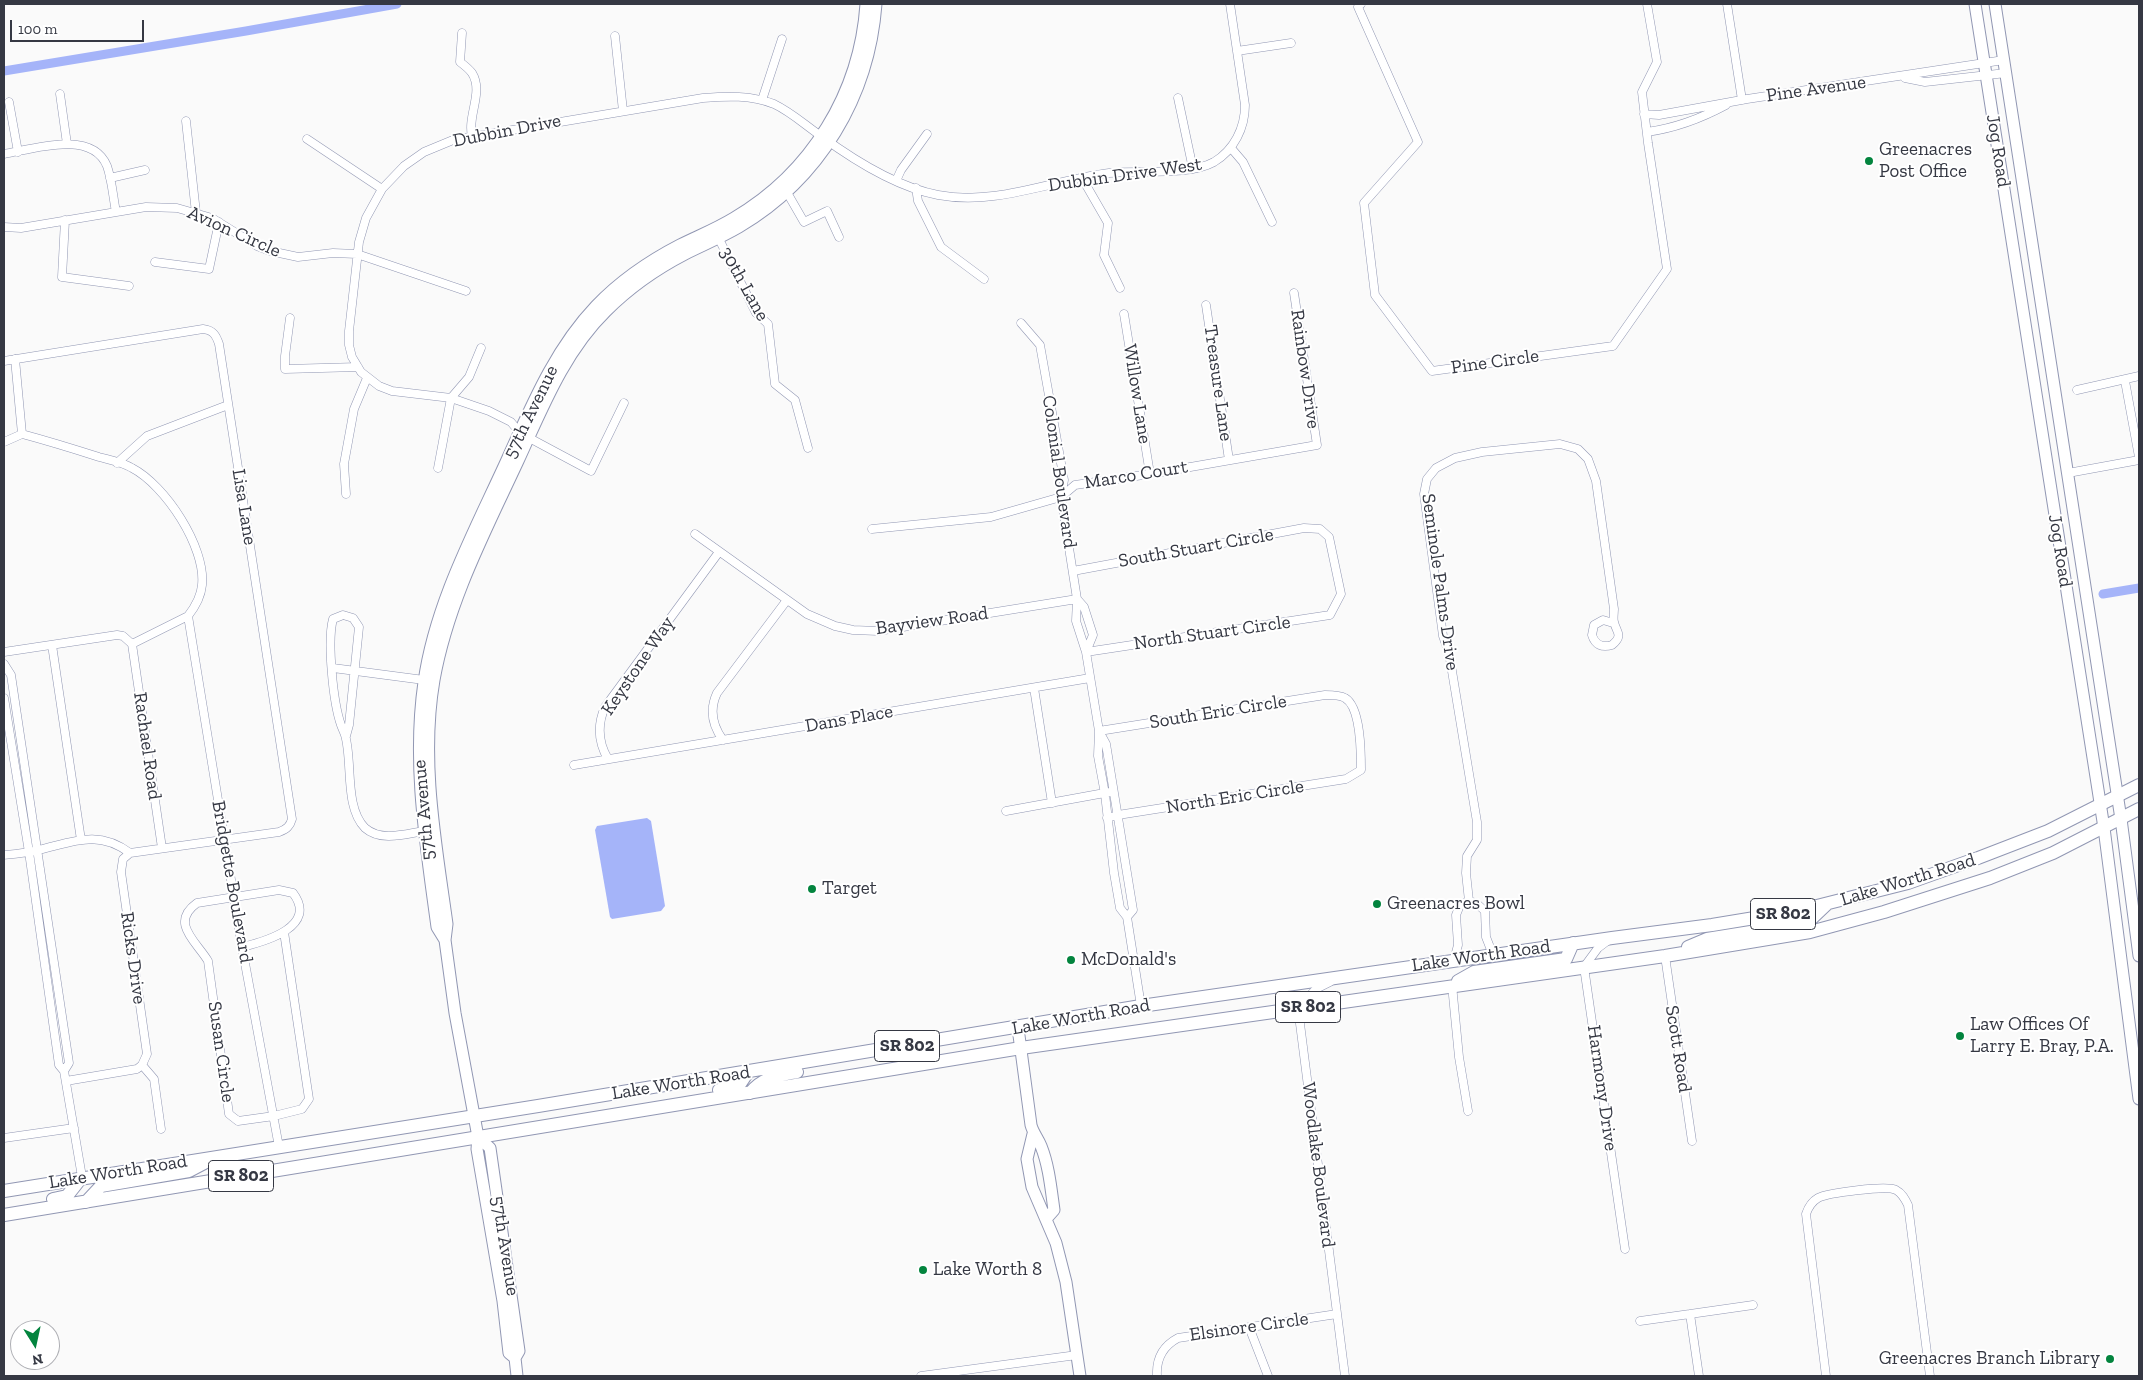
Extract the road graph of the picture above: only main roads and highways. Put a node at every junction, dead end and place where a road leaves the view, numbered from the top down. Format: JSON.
{"nodes":[{"id":1,"x":2139,"y":784,"type":"edge"},
{"id":2,"x":2139,"y":809,"type":"edge"},
{"id":3,"x":1826,"y":904,"type":"junction"},
{"id":4,"x":1573,"y":943,"type":"junction"},
{"id":5,"x":1665,"y":956,"type":"junction"},
{"id":6,"x":1452,"y":985,"type":"junction"},
{"id":7,"x":869,"y":1052,"type":"junction"},
{"id":8,"x":748,"y":1072,"type":"junction"},
{"id":9,"x":750,"y":1093,"type":"junction"},
{"id":10,"x":648,"y":1110,"type":"junction"},
{"id":11,"x":217,"y":1156,"type":"junction"},
{"id":12,"x":82,"y":1177,"type":"junction"},
{"id":13,"x":4,"y":1191,"type":"edge"},
{"id":14,"x":86,"y":1202,"type":"junction"},
{"id":15,"x":4,"y":1208,"type":"edge"},
{"id":16,"x":4,"y":1215,"type":"edge"}],
"edges":[{"from":1,"to":3,"type":"main road","name":"Lake Worth Road","number":"SR 802"},
{"from":2,"to":5,"type":"main road","name":"Lake Worth Road","number":"SR 802"},
{"from":3,"to":4,"type":"main road","name":"Lake Worth Road","number":"SR 802"},
{"from":3,"to":5,"type":"main road"},
{"from":4,"to":6,"type":"main road"},
{"from":4,"to":7,"type":"main road","name":"Lake Worth Road","number":"SR 802"},
{"from":5,"to":6,"type":"main road","name":"Lake Worth Road","number":"SR 802"},
{"from":6,"to":9,"type":"main road","name":"Lake Worth Road","number":"SR 802"},
{"from":7,"to":8,"type":"main road","name":"Lake Worth Road","number":"SR 802"},
{"from":7,"to":9,"type":"main road"},
{"from":8,"to":10,"type":"main road"},
{"from":8,"to":11,"type":"main road","name":"Lake Worth Road","number":"SR 802"},
{"from":9,"to":10,"type":"main road","name":"Lake Worth Road","number":"SR 802"},
{"from":10,"to":14,"type":"main road","name":"Lake Worth Road","number":"SR 802"},
{"from":11,"to":12,"type":"main road","name":"Lake Worth Road","number":"SR 802"},
{"from":11,"to":14,"type":"main road"},
{"from":12,"to":13,"type":"main road","name":"Lake Worth Road","number":"SR 802"},
{"from":12,"to":15,"type":"main road"},
{"from":14,"to":16,"type":"main road","name":"Lake Worth Road","number":"SR 802"}]}
